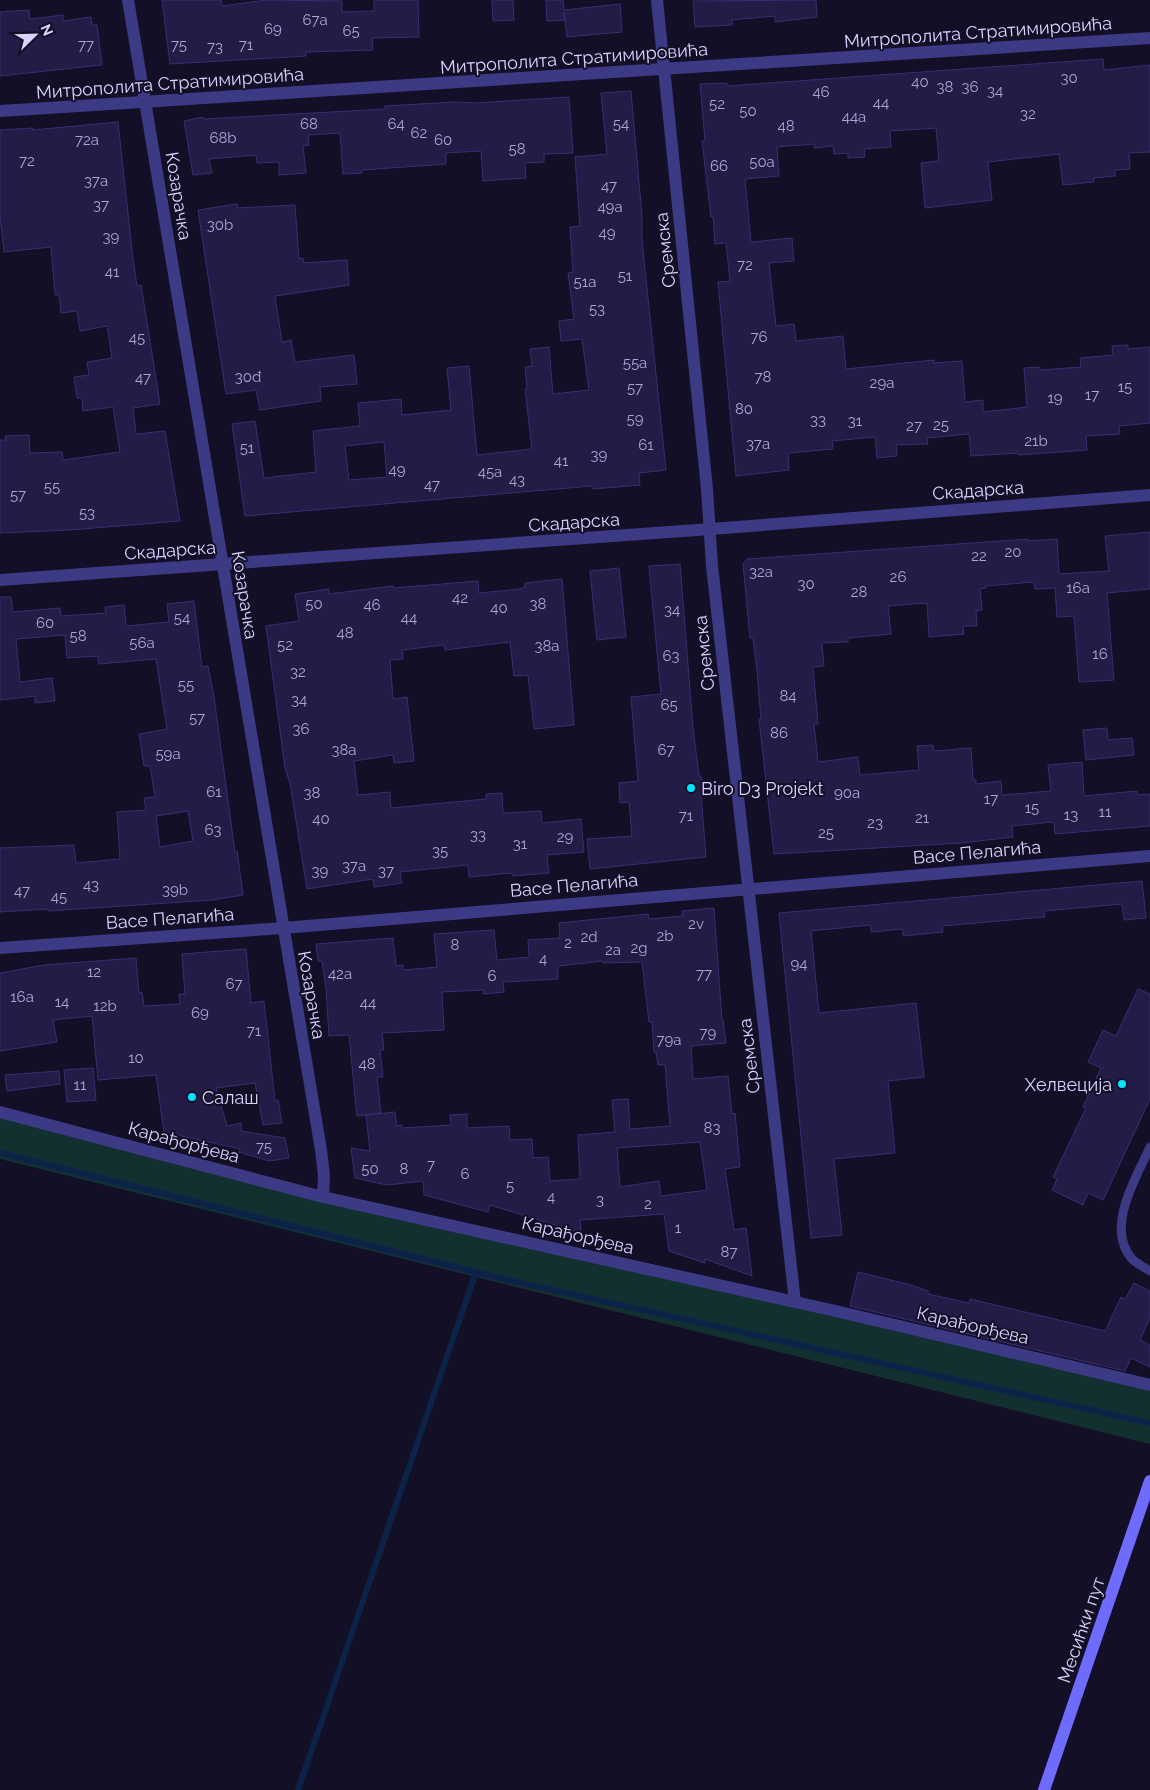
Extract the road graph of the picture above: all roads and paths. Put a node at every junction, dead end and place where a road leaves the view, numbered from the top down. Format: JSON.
{"nodes":[{"id":1,"x":128,"y":0,"type":"edge"},
{"id":2,"x":657,"y":0,"type":"edge"},
{"id":3,"x":1150,"y":38,"type":"edge"},
{"id":4,"x":664,"y":70,"type":"junction"},
{"id":5,"x":146,"y":103,"type":"junction"},
{"id":6,"x":0,"y":111,"type":"edge"},
{"id":7,"x":1150,"y":495,"type":"edge"},
{"id":8,"x":711,"y":529,"type":"junction"},
{"id":9,"x":222,"y":564,"type":"junction"},
{"id":10,"x":0,"y":580,"type":"edge"},
{"id":11,"x":1150,"y":856,"type":"edge"},
{"id":12,"x":748,"y":888,"type":"junction"},
{"id":13,"x":283,"y":928,"type":"junction"},
{"id":14,"x":0,"y":948,"type":"edge"},
{"id":15,"x":0,"y":1112,"type":"edge"},
{"id":16,"x":1150,"y":1147,"type":"edge"},
{"id":17,"x":323,"y":1196,"type":"junction"},
{"id":18,"x":1150,"y":1271,"type":"edge"},
{"id":19,"x":795,"y":1302,"type":"junction"},
{"id":20,"x":1150,"y":1385,"type":"edge"},
{"id":21,"x":1150,"y":1481,"type":"edge"},
{"id":22,"x":1044,"y":1790,"type":"edge"}],
"edges":[{"from":1,"to":5,"type":"street","name":"Козарачка"},
{"from":2,"to":4,"type":"street","name":"Сремска"},
{"from":3,"to":4,"type":"street","name":"Митрополита Стратимировића"},
{"from":4,"to":5,"type":"street","name":"Митрополита Стратимировића"},
{"from":4,"to":8,"type":"street","name":"Сремска"},
{"from":5,"to":6,"type":"street","name":"Митрополита Стратимировића"},
{"from":5,"to":9,"type":"street","name":"Козарачка"},
{"from":7,"to":8,"type":"street","name":"Скадарска"},
{"from":8,"to":9,"type":"street","name":"Скадарска"},
{"from":8,"to":12,"type":"street","name":"Сремска"},
{"from":9,"to":10,"type":"street","name":"Скадарска"},
{"from":9,"to":13,"type":"street","name":"Козарачка"},
{"from":11,"to":12,"type":"street","name":"Васе Пелагића"},
{"from":12,"to":13,"type":"street","name":"Васе Пелагића"},
{"from":12,"to":19,"type":"street","name":"Сремска"},
{"from":13,"to":14,"type":"street","name":"Васе Пелагића"},
{"from":13,"to":17,"type":"street","name":"Козарачка"},
{"from":15,"to":17,"type":"street","name":"Карађорђева"},
{"from":16,"to":18,"type":"lane"},
{"from":17,"to":19,"type":"street","name":"Карађорђева"},
{"from":19,"to":20,"type":"street","name":"Карађорђева"},
{"from":21,"to":22,"type":"street","name":"Месићки пут"}]}
